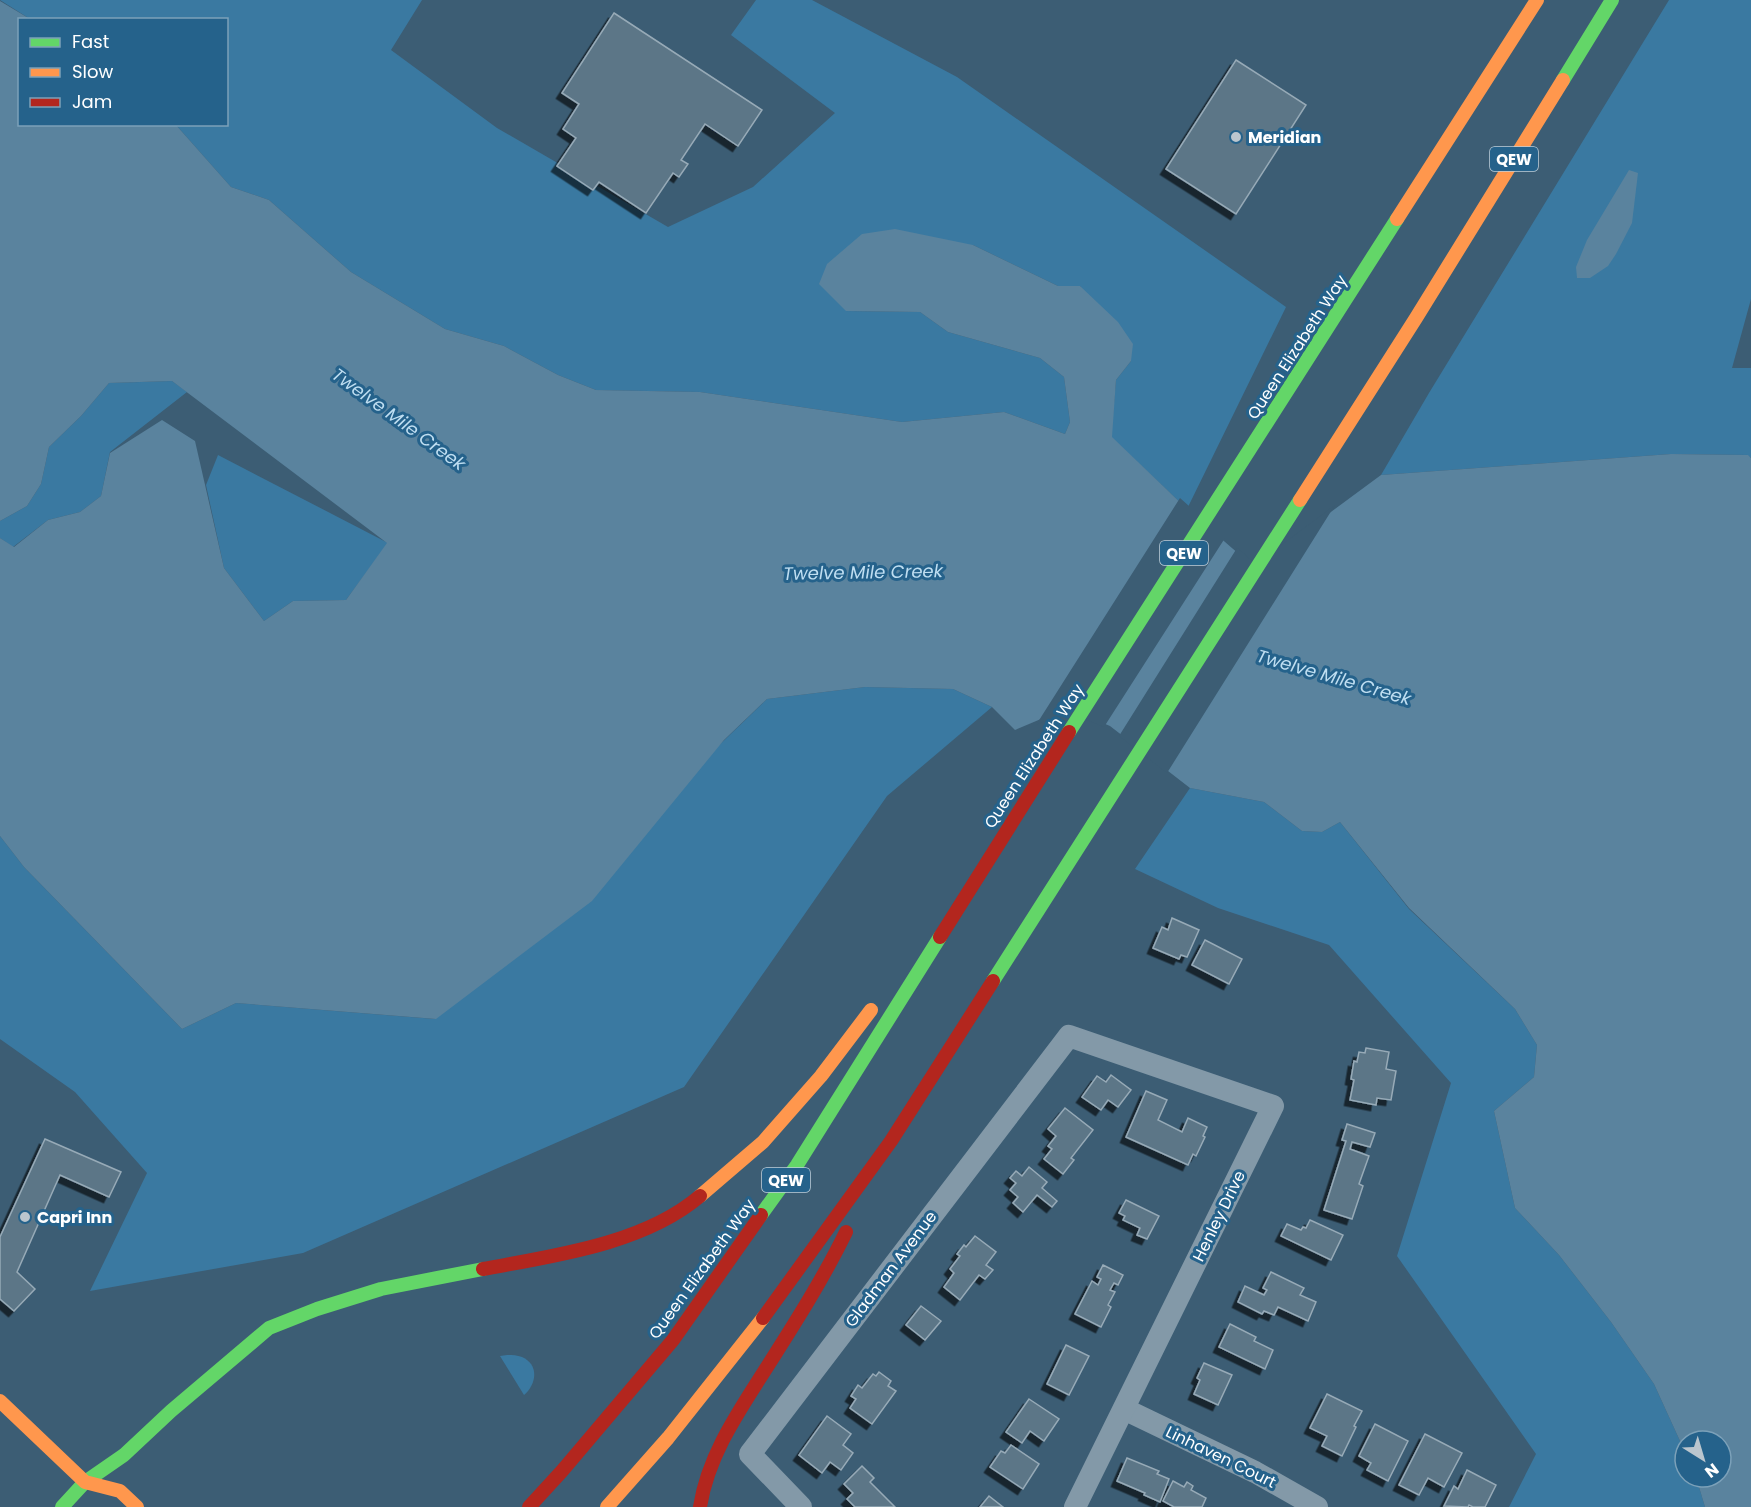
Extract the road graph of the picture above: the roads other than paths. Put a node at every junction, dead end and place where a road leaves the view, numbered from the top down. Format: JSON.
{"nodes":[{"id":1,"x":1537,"y":0,"type":"edge"},
{"id":2,"x":1612,"y":0,"type":"edge"},
{"id":3,"x":1008,"y":826,"type":"junction"},
{"id":4,"x":915,"y":951,"type":"dead end"},
{"id":5,"x":879,"y":999,"type":"dead end"},
{"id":6,"x":1082,"y":1041,"type":"joint"},
{"id":7,"x":891,"y":1141,"type":"junction"},
{"id":8,"x":0,"y":1401,"type":"edge"},
{"id":9,"x":1124,"y":1409,"type":"junction"},
{"id":10,"x":85,"y":1482,"type":"junction"},
{"id":11,"x":91,"y":1498,"type":"dead end"},
{"id":12,"x":62,"y":1507,"type":"edge"},
{"id":13,"x":137,"y":1507,"type":"edge"},
{"id":14,"x":529,"y":1507,"type":"edge"},
{"id":15,"x":607,"y":1507,"type":"edge"},
{"id":16,"x":700,"y":1507,"type":"edge"},
{"id":17,"x":801,"y":1507,"type":"edge"},
{"id":18,"x":1075,"y":1507,"type":"edge"},
{"id":19,"x":1317,"y":1507,"type":"edge"}],
"edges":[{"from":1,"to":3,"type":"main road","name":"Queen Elizabeth Way","number":"QEW"},
{"from":2,"to":7,"type":"main road","number":"QEW"},
{"from":3,"to":4,"type":"main road"},
{"from":3,"to":14,"type":"main road","name":"Queen Elizabeth Way","number":"QEW"},
{"from":5,"to":10,"type":"main road"},
{"from":6,"to":9,"type":"street","name":"Henley Drive"},
{"from":6,"to":17,"type":"street","name":"Gladman Avenue"},
{"from":7,"to":15,"type":"main road","number":"QEW"},
{"from":7,"to":16,"type":"main road"},
{"from":8,"to":10,"type":"main road"},
{"from":9,"to":18,"type":"street","name":"Henley Drive"},
{"from":9,"to":19,"type":"street","name":"Linhaven Court"},
{"from":10,"to":11,"type":"main road"},
{"from":10,"to":12,"type":"main road"},
{"from":10,"to":13,"type":"main road"}]}
